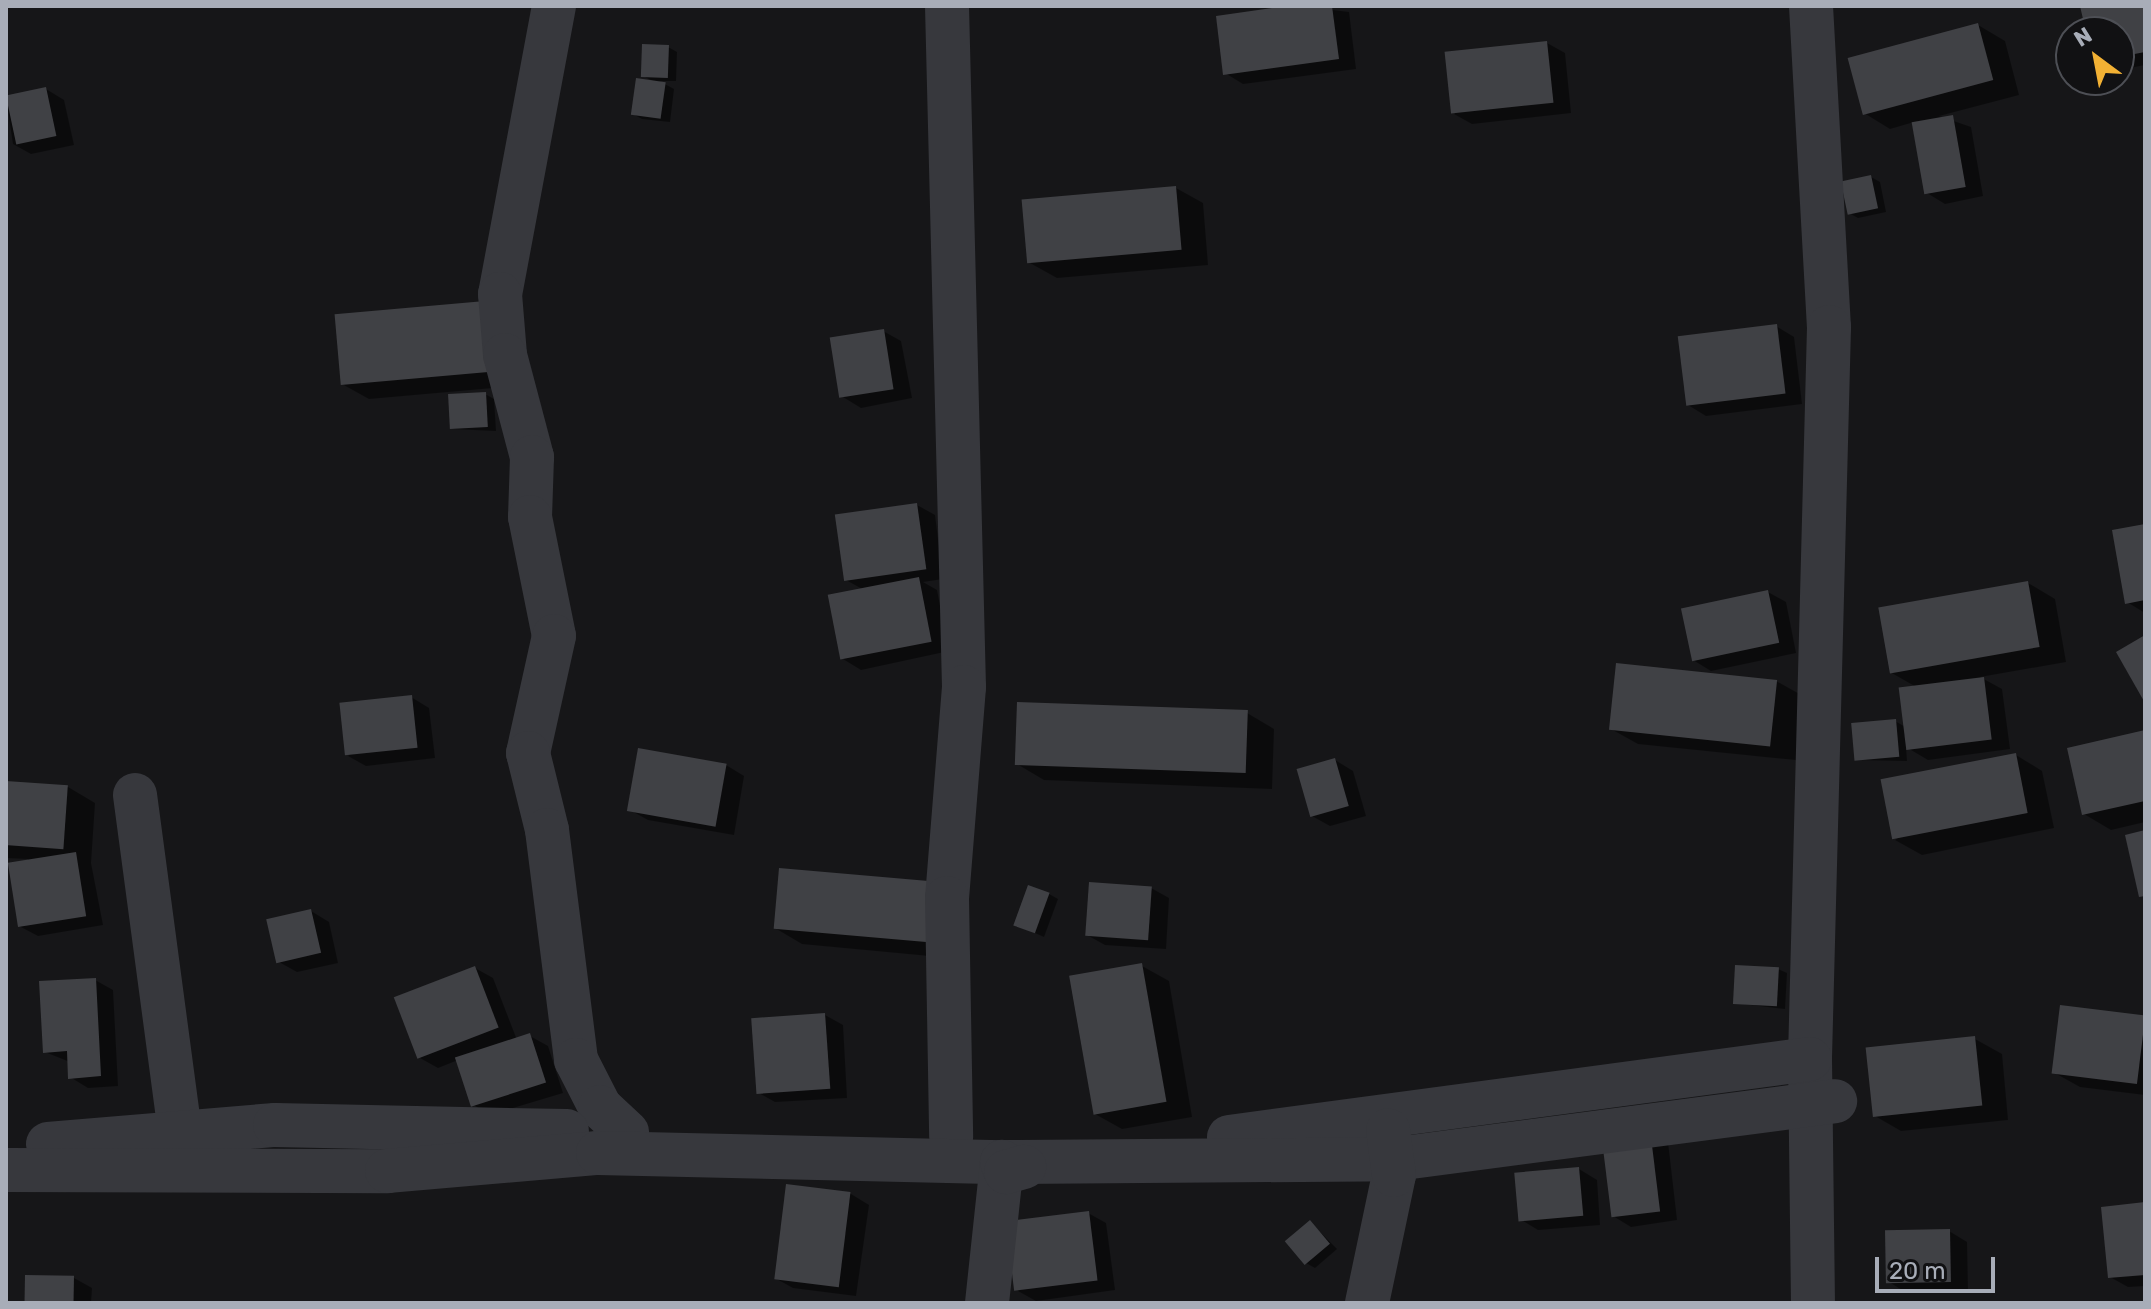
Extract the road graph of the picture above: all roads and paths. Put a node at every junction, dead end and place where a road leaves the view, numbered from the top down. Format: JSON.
{"nodes":[{"id":1,"x":554,"y":6,"type":"edge"},
{"id":2,"x":947,"y":6,"type":"edge"},
{"id":3,"x":1811,"y":6,"type":"edge"},
{"id":4,"x":135,"y":795,"type":"dead end"},
{"id":5,"x":1810,"y":1059,"type":"junction"},
{"id":6,"x":1835,"y":1101,"type":"dead end"},
{"id":7,"x":1386,"y":1116,"type":"junction"},
{"id":8,"x":627,"y":1132,"type":"junction"},
{"id":9,"x":951,"y":1137,"type":"junction"},
{"id":10,"x":6,"y":1141,"type":"edge"},
{"id":11,"x":1018,"y":1163,"type":"junction"},
{"id":12,"x":6,"y":1170,"type":"edge"},
{"id":13,"x":186,"y":1172,"type":"junction"},
{"id":14,"x":987,"y":1303,"type":"edge"},
{"id":15,"x":1367,"y":1303,"type":"edge"},
{"id":16,"x":1813,"y":1303,"type":"edge"}],
"edges":[{"from":1,"to":8,"type":"street"},
{"from":2,"to":9,"type":"street"},
{"from":3,"to":5,"type":"street"},
{"from":4,"to":13,"type":"street"},
{"from":5,"to":7,"type":"street"},
{"from":5,"to":16,"type":"street"},
{"from":6,"to":11,"type":"street"},
{"from":7,"to":11,"type":"street"},
{"from":7,"to":15,"type":"street"},
{"from":8,"to":9,"type":"street"},
{"from":8,"to":10,"type":"street"},
{"from":9,"to":11,"type":"street"},
{"from":11,"to":13,"type":"street"},
{"from":11,"to":14,"type":"street"},
{"from":12,"to":13,"type":"street"}]}
